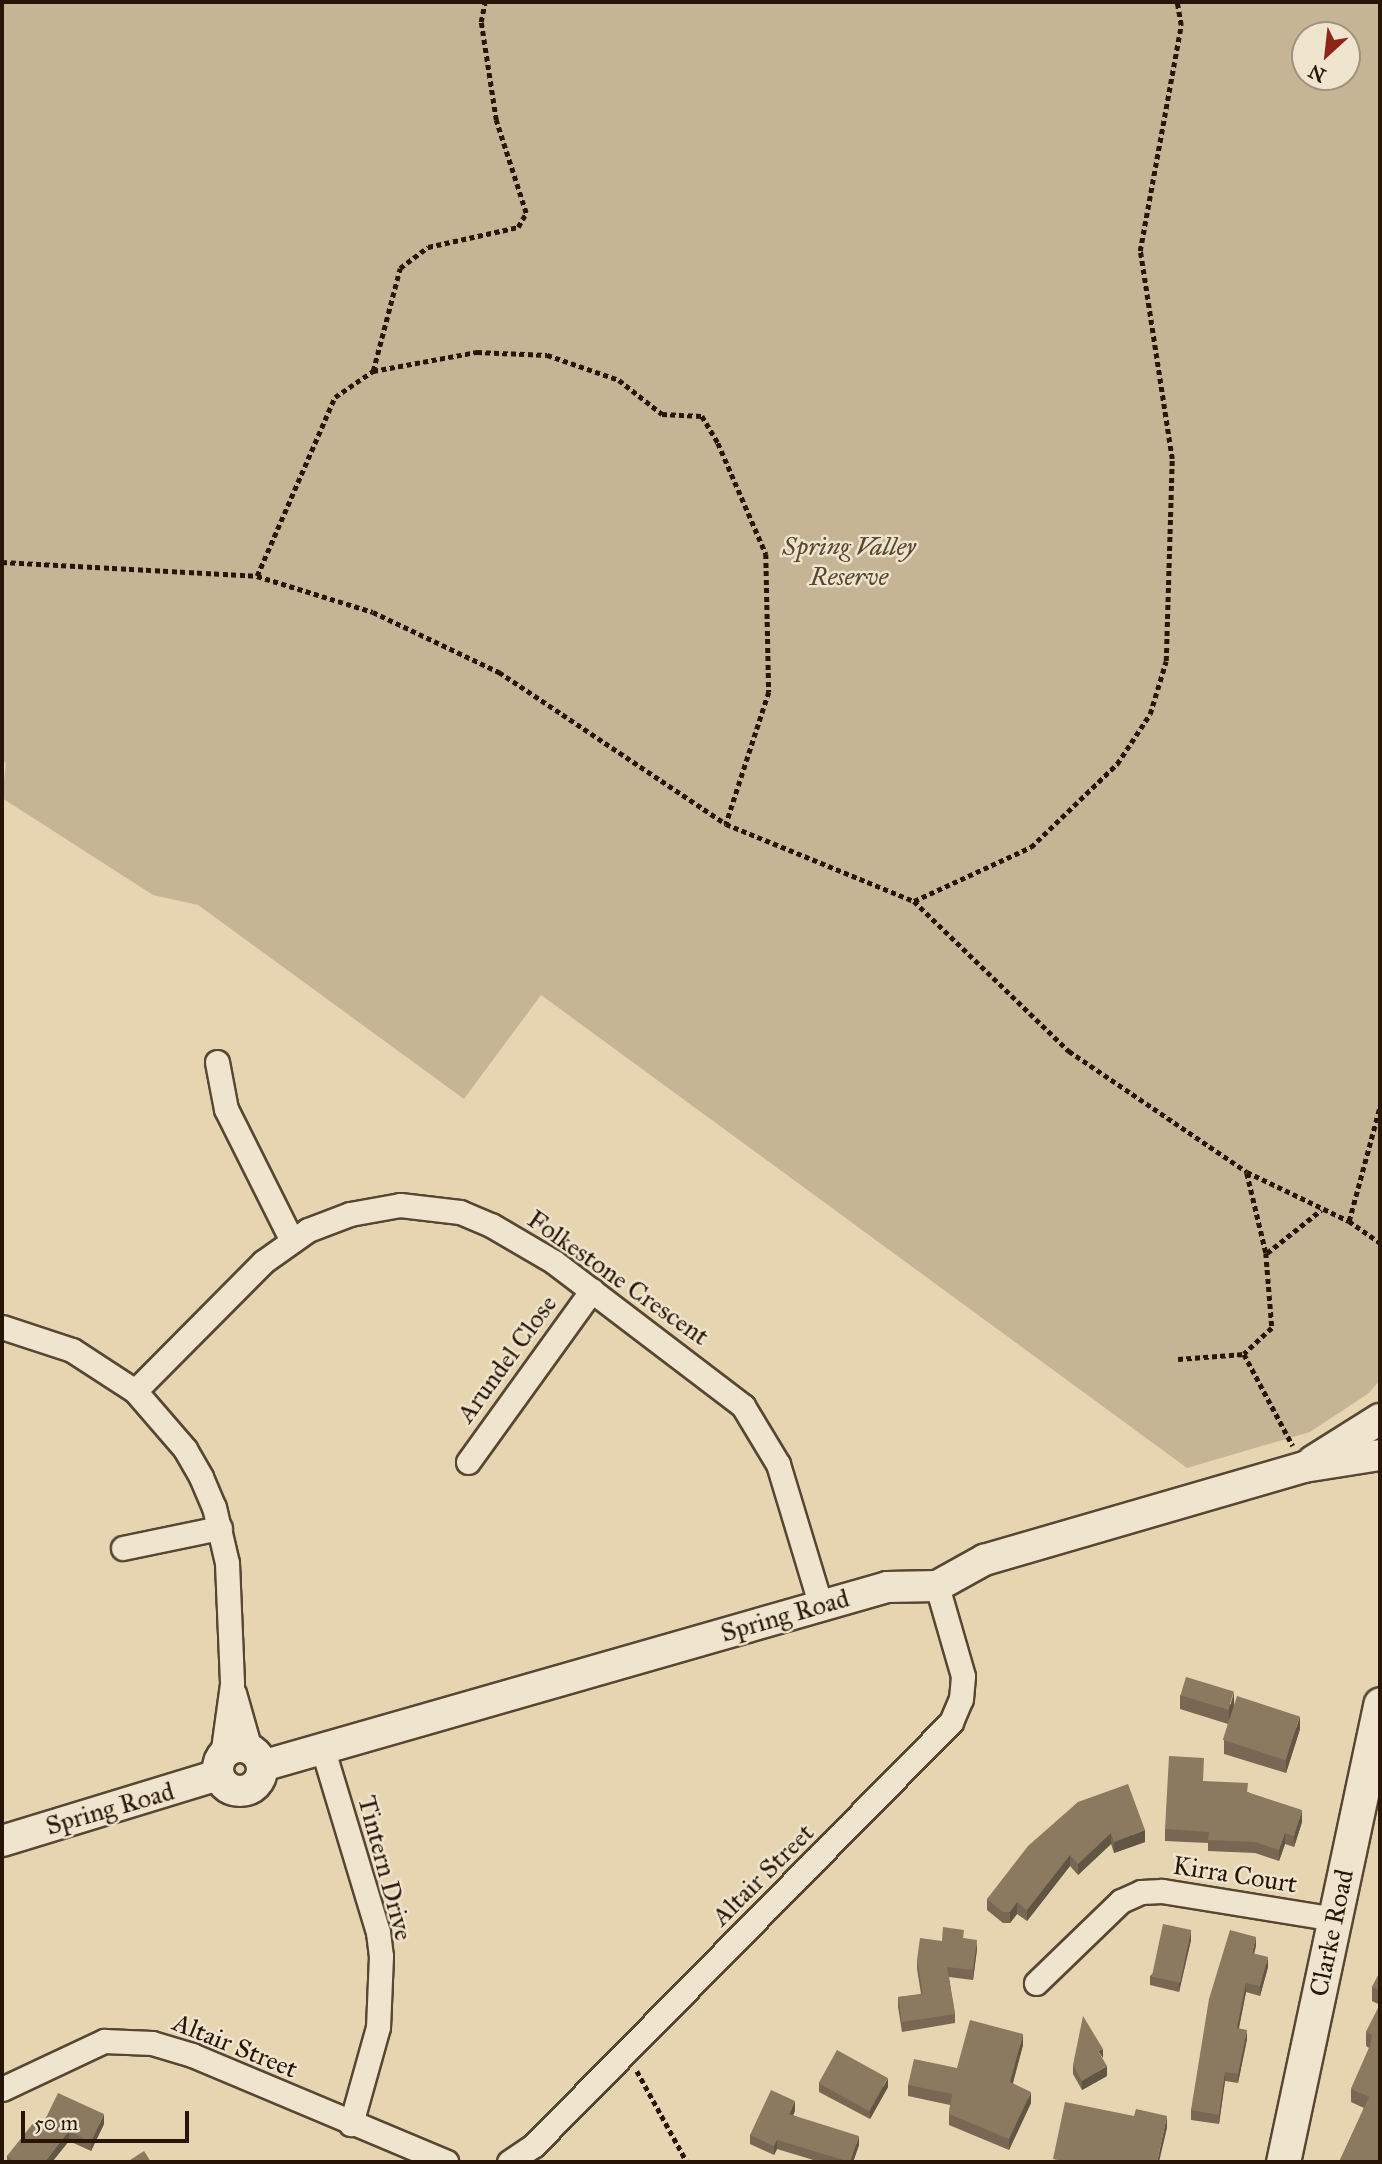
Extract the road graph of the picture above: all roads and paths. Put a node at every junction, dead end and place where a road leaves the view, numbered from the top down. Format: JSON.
{"nodes":[{"id":1,"x":485,"y":2,"type":"edge"},
{"id":2,"x":1177,"y":2,"type":"edge"},
{"id":3,"x":373,"y":371,"type":"junction"},
{"id":4,"x":2,"y":562,"type":"edge"},
{"id":5,"x":257,"y":576,"type":"junction"},
{"id":6,"x":726,"y":824,"type":"junction"},
{"id":7,"x":914,"y":901,"type":"junction"},
{"id":8,"x":217,"y":1062,"type":"dead end"},
{"id":9,"x":1380,"y":1106,"type":"edge"},
{"id":10,"x":1247,"y":1172,"type":"junction"},
{"id":11,"x":1321,"y":1210,"type":"junction"},
{"id":12,"x":1349,"y":1221,"type":"junction"},
{"id":13,"x":291,"y":1239,"type":"junction"},
{"id":14,"x":1380,"y":1243,"type":"edge"},
{"id":15,"x":1266,"y":1253,"type":"junction"},
{"id":16,"x":592,"y":1290,"type":"junction"},
{"id":17,"x":2,"y":1327,"type":"edge"},
{"id":18,"x":1244,"y":1354,"type":"junction"},
{"id":19,"x":1178,"y":1359,"type":"dead end"},
{"id":20,"x":135,"y":1391,"type":"junction"},
{"id":21,"x":1380,"y":1419,"type":"edge"},
{"id":22,"x":1380,"y":1455,"type":"edge"},
{"id":23,"x":468,"y":1462,"type":"dead end"},
{"id":24,"x":1304,"y":1467,"type":"junction"},
{"id":25,"x":220,"y":1528,"type":"junction"},
{"id":26,"x":123,"y":1548,"type":"dead end"},
{"id":27,"x":937,"y":1586,"type":"junction"},
{"id":28,"x":821,"y":1606,"type":"junction"},
{"id":29,"x":1379,"y":1715,"type":"edge"},
{"id":30,"x":323,"y":1750,"type":"junction"},
{"id":31,"x":238,"y":1762,"type":"junction"},
{"id":32,"x":2,"y":1841,"type":"edge"},
{"id":33,"x":1335,"y":1919,"type":"junction"},
{"id":34,"x":1035,"y":1983,"type":"dead end"},
{"id":35,"x":627,"y":2052,"type":"junction"},
{"id":36,"x":2,"y":2089,"type":"edge"},
{"id":37,"x":351,"y":2124,"type":"junction"},
{"id":38,"x":446,"y":2162,"type":"edge"},
{"id":39,"x":509,"y":2162,"type":"edge"},
{"id":40,"x":687,"y":2162,"type":"edge"},
{"id":41,"x":1283,"y":2162,"type":"edge"}],
"edges":[{"from":1,"to":3,"type":"path"},
{"from":2,"to":7,"type":"path"},
{"from":3,"to":5,"type":"path"},
{"from":3,"to":6,"type":"path"},
{"from":4,"to":5,"type":"path"},
{"from":5,"to":6,"type":"path"},
{"from":6,"to":7,"type":"path"},
{"from":7,"to":10,"type":"path"},
{"from":8,"to":13,"type":"street"},
{"from":9,"to":12,"type":"path"},
{"from":10,"to":11,"type":"path"},
{"from":10,"to":15,"type":"path"},
{"from":11,"to":12,"type":"path"},
{"from":11,"to":15,"type":"path"},
{"from":12,"to":14,"type":"path"},
{"from":13,"to":16,"type":"street","name":"Folkestone Crescent"},
{"from":13,"to":20,"type":"street","name":"Folkestone Crescent"},
{"from":15,"to":18,"type":"path"},
{"from":16,"to":23,"type":"street","name":"Arundel Close"},
{"from":16,"to":28,"type":"street","name":"Folkestone Crescent"},
{"from":17,"to":20,"type":"street"},
{"from":18,"to":19,"type":"path"},
{"from":18,"to":24,"type":"path"},
{"from":20,"to":25,"type":"street"},
{"from":21,"to":24,"type":"street"},
{"from":22,"to":24,"type":"street"},
{"from":24,"to":27,"type":"street"},
{"from":25,"to":26,"type":"street"},
{"from":25,"to":31,"type":"street"},
{"from":27,"to":28,"type":"street","name":"Spring Road"},
{"from":27,"to":35,"type":"street","name":"Altair Street"},
{"from":28,"to":30,"type":"street","name":"Spring Road"},
{"from":29,"to":33,"type":"main road","name":"Clarke Road"},
{"from":30,"to":31,"type":"street","name":"Spring Road"},
{"from":30,"to":37,"type":"street","name":"Tintern Drive"},
{"from":31,"to":32,"type":"street","name":"Spring Road"},
{"from":33,"to":34,"type":"street","name":"Kirra Court"},
{"from":33,"to":41,"type":"main road","name":"Clarke Road"},
{"from":35,"to":39,"type":"street","name":"Altair Street"},
{"from":35,"to":40,"type":"path"},
{"from":36,"to":37,"type":"street","name":"Altair Street"},
{"from":37,"to":38,"type":"street","name":"Altair Street"}]}
